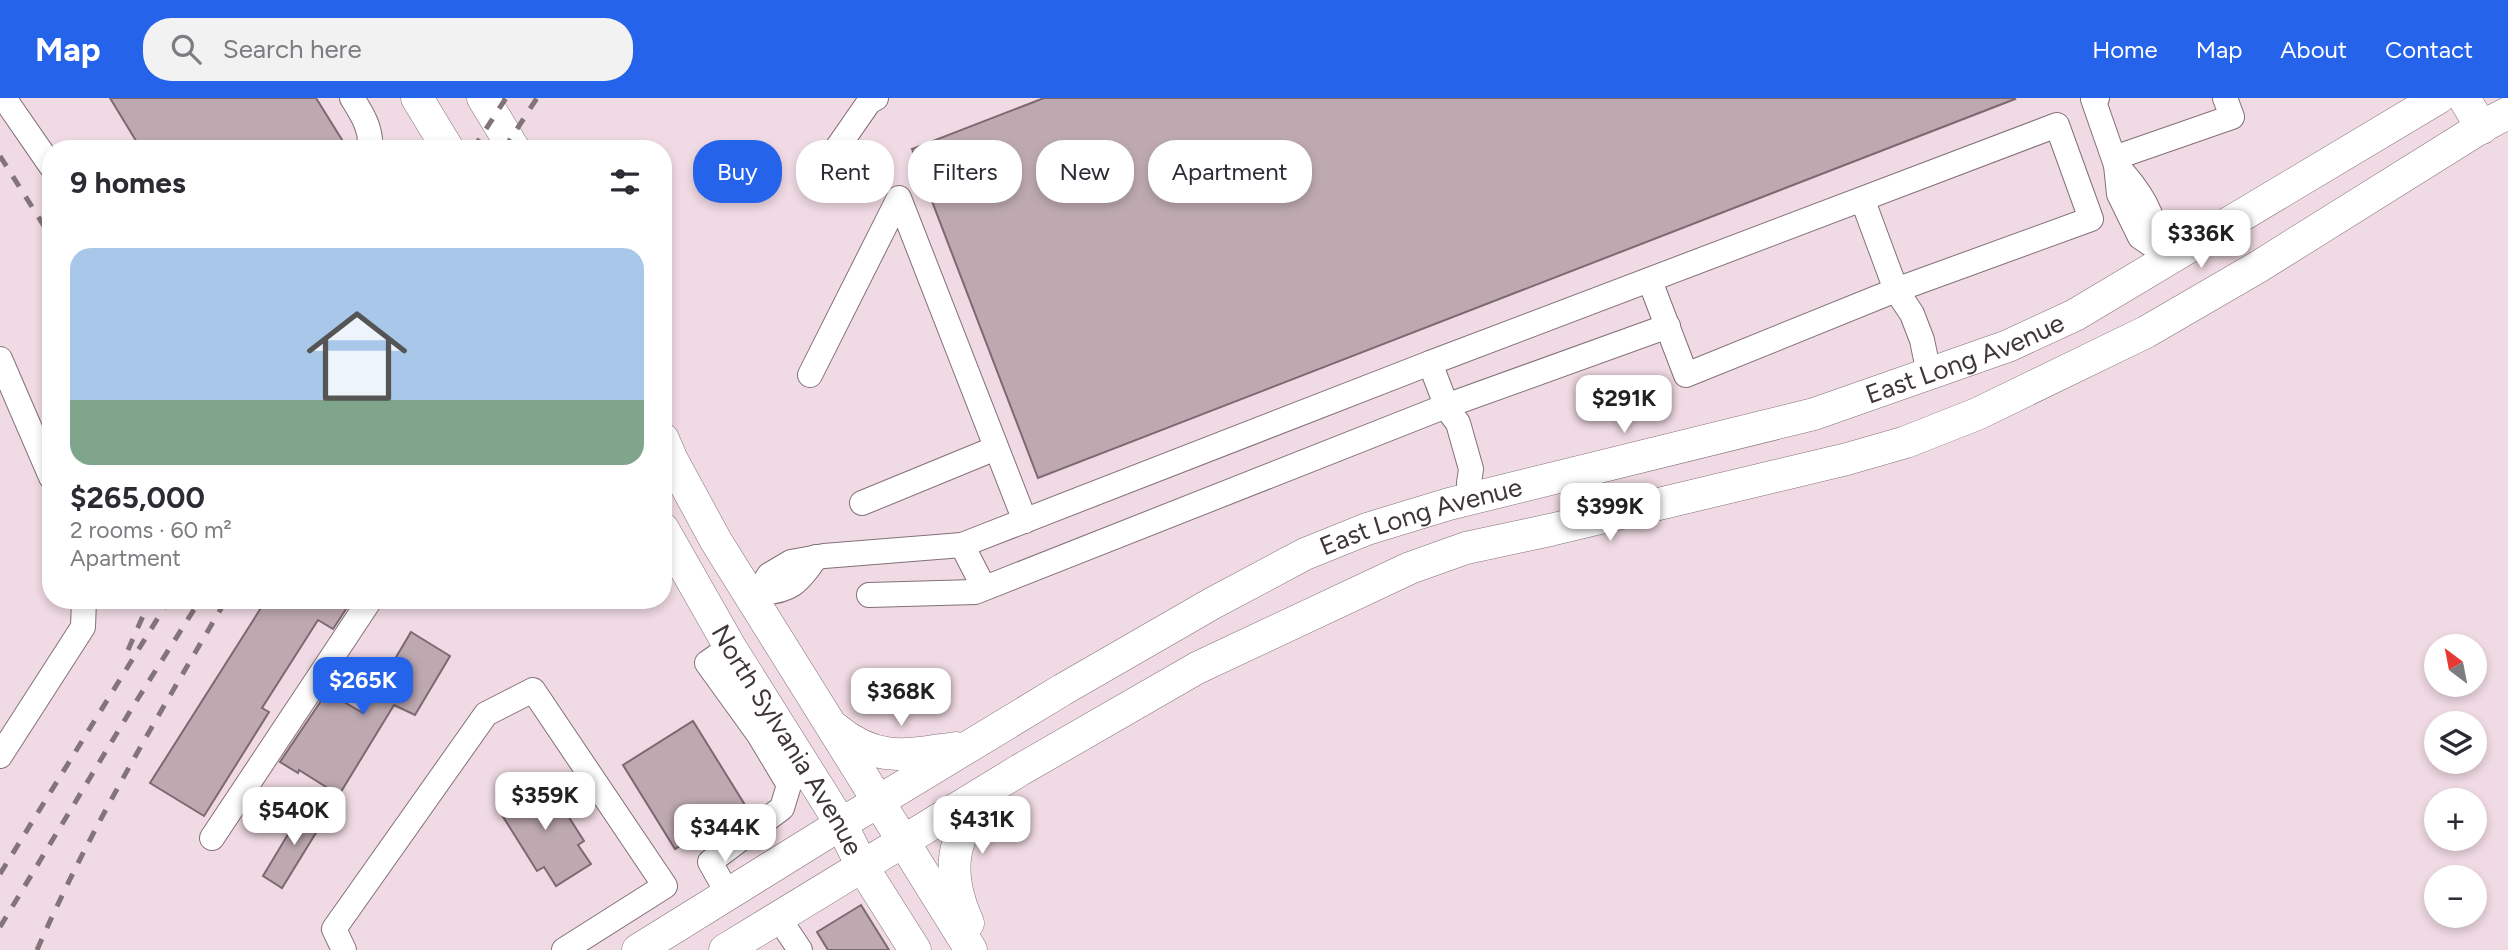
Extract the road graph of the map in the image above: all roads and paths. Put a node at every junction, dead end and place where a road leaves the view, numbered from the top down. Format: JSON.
{"nodes":[{"id":1,"x":4,"y":98,"type":"edge"},
{"id":2,"x":352,"y":98,"type":"edge"},
{"id":3,"x":417,"y":98,"type":"edge"},
{"id":4,"x":483,"y":98,"type":"edge"},
{"id":5,"x":876,"y":98,"type":"edge"},
{"id":6,"x":2096,"y":98,"type":"edge"},
{"id":7,"x":2225,"y":98,"type":"edge"},
{"id":8,"x":2391,"y":98,"type":"edge"},
{"id":9,"x":2438,"y":98,"type":"edge"},
{"id":10,"x":2464,"y":98,"type":"edge"},
{"id":11,"x":2495,"y":120,"type":"edge"},
{"id":12,"x":2373,"y":137,"type":"junction"},
{"id":13,"x":371,"y":140,"type":"edge"},
{"id":14,"x":443,"y":140,"type":"edge"},
{"id":15,"x":509,"y":140,"type":"edge"},
{"id":16,"x":843,"y":140,"type":"edge"},
{"id":17,"x":42,"y":153,"type":"edge"},
{"id":18,"x":2115,"y":162,"type":"junction"},
{"id":19,"x":1863,"y":201,"type":"junction"},
{"id":20,"x":2162,"y":255,"type":"junction"},
{"id":21,"x":1650,"y":281,"type":"junction"},
{"id":22,"x":1898,"y":293,"type":"junction"},
{"id":23,"x":2192,"y":306,"type":"junction"},
{"id":24,"x":1668,"y":327,"type":"junction"},
{"id":25,"x":0,"y":359,"type":"edge"},
{"id":26,"x":1430,"y":363,"type":"junction"},
{"id":27,"x":1927,"y":366,"type":"junction"},
{"id":28,"x":810,"y":375,"type":"dead end"},
{"id":29,"x":1447,"y":408,"type":"junction"},
{"id":30,"x":996,"y":449,"type":"junction"},
{"id":31,"x":42,"y":456,"type":"edge"},
{"id":32,"x":672,"y":460,"type":"edge"},
{"id":33,"x":1470,"y":491,"type":"junction"},
{"id":34,"x":862,"y":503,"type":"dead end"},
{"id":35,"x":1025,"y":521,"type":"junction"},
{"id":36,"x":672,"y":545,"type":"edge"},
{"id":37,"x":962,"y":545,"type":"junction"},
{"id":38,"x":1480,"y":545,"type":"junction"},
{"id":39,"x":984,"y":588,"type":"junction"},
{"id":40,"x":869,"y":594,"type":"dead end"},
{"id":41,"x":754,"y":595,"type":"junction"},
{"id":42,"x":84,"y":609,"type":"edge"},
{"id":43,"x":364,"y":609,"type":"edge"},
{"id":44,"x":730,"y":647,"type":"junction"},
{"id":45,"x":828,"y":723,"type":"junction"},
{"id":46,"x":968,"y":747,"type":"junction"},
{"id":47,"x":0,"y":755,"type":"edge"},
{"id":48,"x":1020,"y":770,"type":"junction"},
{"id":49,"x":878,"y":801,"type":"junction"},
{"id":50,"x":841,"y":824,"type":"junction"},
{"id":51,"x":212,"y":838,"type":"dead end"},
{"id":52,"x":904,"y":841,"type":"junction"},
{"id":53,"x":862,"y":866,"type":"junction"},
{"id":54,"x":728,"y":894,"type":"junction"},
{"id":55,"x":778,"y":917,"type":"junction"},
{"id":56,"x":344,"y":950,"type":"edge"},
{"id":57,"x":564,"y":950,"type":"edge"},
{"id":58,"x":638,"y":950,"type":"edge"},
{"id":59,"x":725,"y":950,"type":"edge"},
{"id":60,"x":800,"y":950,"type":"edge"},
{"id":61,"x":915,"y":950,"type":"edge"},
{"id":62,"x":971,"y":950,"type":"edge"},
{"id":63,"x":981,"y":950,"type":"edge"}],
"edges":[{"from":1,"to":17,"type":"lane"},
{"from":2,"to":13,"type":"lane"},
{"from":3,"to":14,"type":"main road"},
{"from":4,"to":15,"type":"main road"},
{"from":5,"to":16,"type":"lane"},
{"from":6,"to":18,"type":"lane"},
{"from":7,"to":18,"type":"lane"},
{"from":8,"to":12,"type":"main road"},
{"from":9,"to":12,"type":"main road","name":"East Long Avenue"},
{"from":10,"to":11,"type":"main road"},
{"from":11,"to":23,"type":"main road","name":"East Long Avenue"},
{"from":12,"to":20,"type":"main road","name":"East Long Avenue"},
{"from":18,"to":20,"type":"lane"},
{"from":19,"to":21,"type":"lane"},
{"from":19,"to":22,"type":"lane"},
{"from":19,"to":22,"type":"lane"},
{"from":20,"to":23,"type":"main road"},
{"from":20,"to":27,"type":"main road","name":"East Long Avenue"},
{"from":21,"to":24,"type":"lane"},
{"from":21,"to":26,"type":"lane"},
{"from":22,"to":24,"type":"lane"},
{"from":22,"to":27,"type":"lane"},
{"from":23,"to":38,"type":"main road","name":"East Long Avenue"},
{"from":24,"to":29,"type":"lane"},
{"from":25,"to":31,"type":"lane"},
{"from":26,"to":29,"type":"lane"},
{"from":26,"to":35,"type":"lane"},
{"from":27,"to":33,"type":"main road","name":"East Long Avenue"},
{"from":28,"to":30,"type":"lane"},
{"from":29,"to":33,"type":"lane"},
{"from":29,"to":39,"type":"lane"},
{"from":30,"to":34,"type":"lane"},
{"from":30,"to":35,"type":"lane"},
{"from":32,"to":41,"type":"main road","name":"North Sylvania Avenue"},
{"from":33,"to":38,"type":"main road"},
{"from":33,"to":46,"type":"main road","name":"East Long Avenue"},
{"from":35,"to":37,"type":"lane"},
{"from":36,"to":44,"type":"main road","name":"North Sylvania Avenue"},
{"from":37,"to":39,"type":"lane"},
{"from":37,"to":41,"type":"lane"},
{"from":38,"to":48,"type":"main road","name":"East Long Avenue"},
{"from":39,"to":40,"type":"lane"},
{"from":41,"to":45,"type":"main road","name":"North Sylvania Avenue"},
{"from":42,"to":47,"type":"lane"},
{"from":43,"to":51,"type":"lane"},
{"from":44,"to":50,"type":"main road","name":"North Sylvania Avenue"},
{"from":44,"to":54,"type":"lane"},
{"from":45,"to":46,"type":"main road"},
{"from":45,"to":49,"type":"main road","name":"North Sylvania Avenue"},
{"from":46,"to":49,"type":"main road","name":"East Long Avenue"},
{"from":48,"to":52,"type":"main road","name":"East Long Avenue"},
{"from":48,"to":63,"type":"main road"},
{"from":49,"to":50,"type":"main road","name":"East Long Avenue"},
{"from":49,"to":52,"type":"main road","name":"North Sylvania Avenue"},
{"from":50,"to":53,"type":"main road","name":"North Sylvania Avenue"},
{"from":50,"to":54,"type":"main road","name":"East Long Avenue"},
{"from":52,"to":53,"type":"main road","name":"East Long Avenue"},
{"from":52,"to":62,"type":"main road","name":"North Sylvania Avenue"},
{"from":53,"to":55,"type":"main road","name":"East Long Avenue"},
{"from":53,"to":61,"type":"main road","name":"North Sylvania Avenue"},
{"from":54,"to":58,"type":"main road","name":"East Long Avenue"},
{"from":55,"to":59,"type":"main road","name":"East Long Avenue"},
{"from":55,"to":60,"type":"lane"},
{"from":56,"to":57,"type":"lane"}]}
